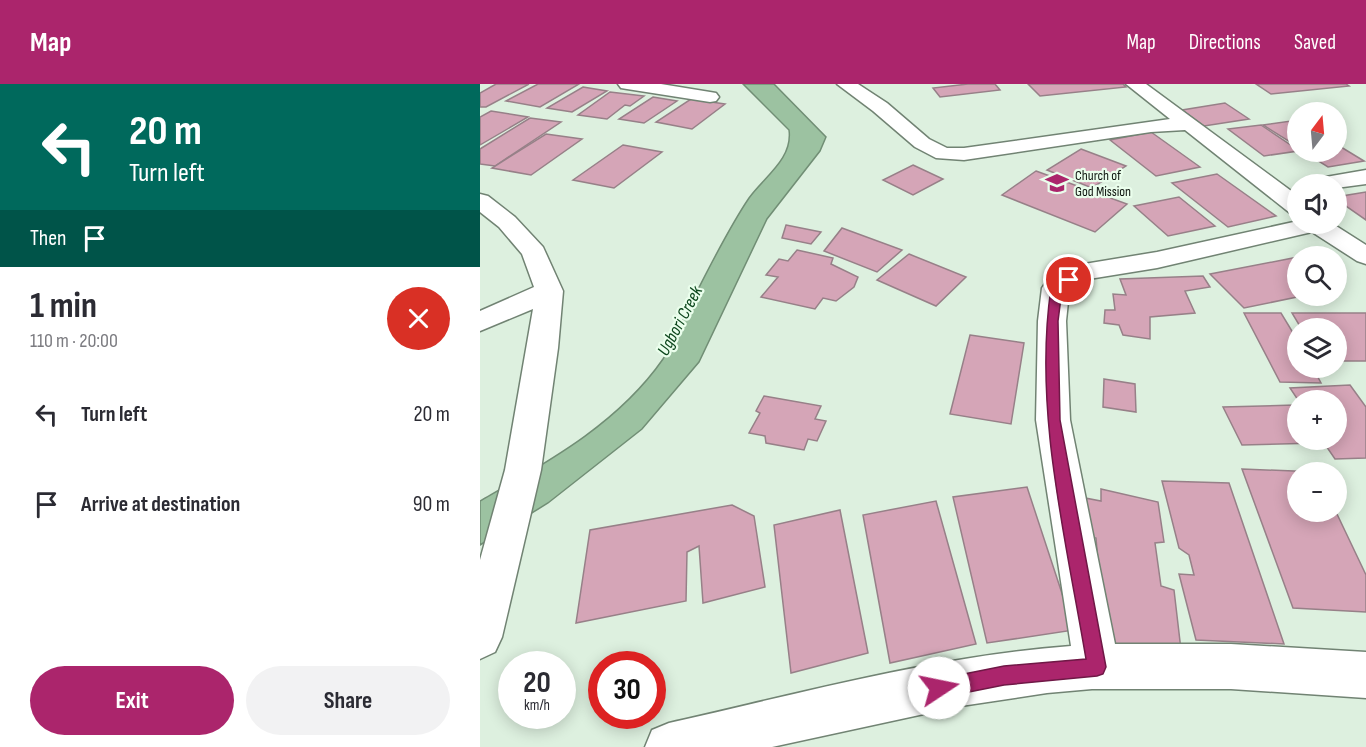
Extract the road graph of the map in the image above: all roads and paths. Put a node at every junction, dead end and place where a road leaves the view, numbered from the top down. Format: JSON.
{"nodes":[{"id":1,"x":627,"y":84,"type":"edge"},
{"id":2,"x":846,"y":84,"type":"edge"},
{"id":3,"x":1135,"y":84,"type":"edge"},
{"id":4,"x":710,"y":97,"type":"dead end"},
{"id":5,"x":1188,"y":124,"type":"junction"},
{"id":6,"x":1366,"y":177,"type":"edge"},
{"id":7,"x":1347,"y":180,"type":"edge"},
{"id":8,"x":1287,"y":189,"type":"edge"},
{"id":9,"x":480,"y":201,"type":"edge"},
{"id":10,"x":1287,"y":231,"type":"edge"},
{"id":11,"x":1332,"y":234,"type":"edge"},
{"id":12,"x":1366,"y":256,"type":"edge"},
{"id":13,"x":549,"y":291,"type":"junction"},
{"id":14,"x":480,"y":322,"type":"edge"},
{"id":15,"x":480,"y":637,"type":"edge"},
{"id":16,"x":1097,"y":667,"type":"junction"},
{"id":17,"x":1366,"y":675,"type":"edge"},
{"id":18,"x":669,"y":747,"type":"edge"}],
"edges":[{"from":1,"to":4,"type":"street"},
{"from":2,"to":5,"type":"street"},
{"from":3,"to":5,"type":"street"},
{"from":5,"to":8,"type":"street"},
{"from":6,"to":7,"type":"street"},
{"from":9,"to":13,"type":"street"},
{"from":10,"to":16,"type":"street"},
{"from":11,"to":12,"type":"street"},
{"from":13,"to":14,"type":"street"},
{"from":13,"to":15,"type":"street"},
{"from":16,"to":17,"type":"street"},
{"from":16,"to":18,"type":"street"}]}
